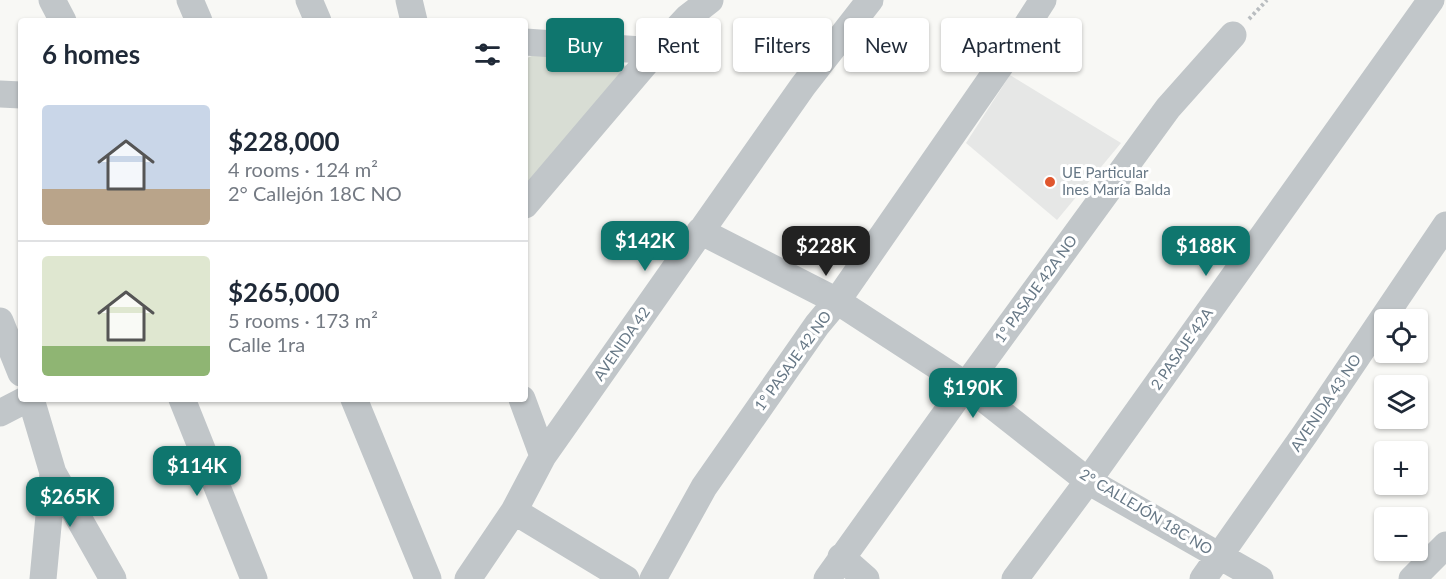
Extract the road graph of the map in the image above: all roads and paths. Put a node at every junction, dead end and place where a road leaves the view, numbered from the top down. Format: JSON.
{"nodes":[{"id":1,"x":52,"y":0,"type":"edge"},
{"id":2,"x":190,"y":0,"type":"edge"},
{"id":3,"x":309,"y":0,"type":"edge"},
{"id":4,"x":409,"y":0,"type":"edge"},
{"id":5,"x":710,"y":0,"type":"edge"},
{"id":6,"x":870,"y":0,"type":"edge"},
{"id":7,"x":1043,"y":0,"type":"edge"},
{"id":8,"x":1431,"y":0,"type":"edge"},
{"id":9,"x":61,"y":18,"type":"edge"},
{"id":10,"x":198,"y":18,"type":"edge"},
{"id":11,"x":317,"y":18,"type":"edge"},
{"id":12,"x":413,"y":18,"type":"edge"},
{"id":13,"x":687,"y":18,"type":"edge"},
{"id":14,"x":1233,"y":35,"type":"dead end"},
{"id":15,"x":528,"y":42,"type":"edge"},
{"id":16,"x":636,"y":50,"type":"edge"},
{"id":17,"x":638,"y":72,"type":"edge"},
{"id":18,"x":0,"y":94,"type":"edge"},
{"id":19,"x":18,"y":95,"type":"edge"},
{"id":20,"x":528,"y":201,"type":"edge"},
{"id":21,"x":1446,"y":225,"type":"edge"},
{"id":22,"x":700,"y":231,"type":"junction"},
{"id":23,"x":837,"y":301,"type":"junction"},
{"id":24,"x":0,"y":321,"type":"edge"},
{"id":25,"x":18,"y":366,"type":"edge"},
{"id":26,"x":966,"y":385,"type":"junction"},
{"id":27,"x":23,"y":402,"type":"edge"},
{"id":28,"x":30,"y":402,"type":"edge"},
{"id":29,"x":184,"y":402,"type":"edge"},
{"id":30,"x":355,"y":402,"type":"edge"},
{"id":31,"x":523,"y":402,"type":"edge"},
{"id":32,"x":0,"y":413,"type":"edge"},
{"id":33,"x":543,"y":456,"type":"junction"},
{"id":34,"x":52,"y":473,"type":"junction"},
{"id":35,"x":1088,"y":481,"type":"junction"},
{"id":36,"x":514,"y":511,"type":"junction"},
{"id":37,"x":1446,"y":545,"type":"edge"},
{"id":38,"x":1220,"y":556,"type":"junction"},
{"id":39,"x":834,"y":568,"type":"edge"},
{"id":40,"x":43,"y":579,"type":"edge"},
{"id":41,"x":112,"y":579,"type":"edge"},
{"id":42,"x":254,"y":579,"type":"edge"},
{"id":43,"x":428,"y":579,"type":"edge"},
{"id":44,"x":468,"y":579,"type":"edge"},
{"id":45,"x":626,"y":579,"type":"edge"},
{"id":46,"x":654,"y":579,"type":"edge"},
{"id":47,"x":866,"y":579,"type":"edge"},
{"id":48,"x":1015,"y":579,"type":"edge"},
{"id":49,"x":1203,"y":579,"type":"edge"},
{"id":50,"x":1260,"y":579,"type":"edge"},
{"id":51,"x":1412,"y":579,"type":"edge"}],
"edges":[{"from":1,"to":9,"type":"street"},
{"from":2,"to":10,"type":"street"},
{"from":3,"to":11,"type":"street"},
{"from":4,"to":12,"type":"street"},
{"from":5,"to":13,"type":"street"},
{"from":6,"to":22,"type":"street","name":"AVENIDA 42"},
{"from":7,"to":23,"type":"street","name":"1° PASAJE 42 NO"},
{"from":8,"to":35,"type":"street","name":"2 PASAJE 42A"},
{"from":14,"to":26,"type":"street","name":"1° PASAJE 42A NO"},
{"from":15,"to":16,"type":"street"},
{"from":17,"to":20,"type":"street"},
{"from":18,"to":19,"type":"street"},
{"from":21,"to":38,"type":"street","name":"AVENIDA 43 NO"},
{"from":22,"to":23,"type":"street","name":"2° CALLEJÓN 18C NO"},
{"from":22,"to":33,"type":"street","name":"AVENIDA 42"},
{"from":23,"to":26,"type":"street","name":"2° CALLEJÓN 18C NO"},
{"from":23,"to":46,"type":"street","name":"1° PASAJE 42 NO"},
{"from":24,"to":25,"type":"street"},
{"from":26,"to":35,"type":"street","name":"2° CALLEJÓN 18C NO"},
{"from":26,"to":39,"type":"street","name":"1° PASAJE 42A NO"},
{"from":27,"to":32,"type":"street"},
{"from":28,"to":34,"type":"street"},
{"from":29,"to":42,"type":"street"},
{"from":30,"to":43,"type":"street"},
{"from":31,"to":33,"type":"street"},
{"from":33,"to":36,"type":"street","name":"AVENIDA 42"},
{"from":34,"to":40,"type":"street"},
{"from":34,"to":41,"type":"street"},
{"from":35,"to":38,"type":"street","name":"2° CALLEJÓN 18C NO"},
{"from":35,"to":48,"type":"street","name":"2 PASAJE 42A"},
{"from":36,"to":44,"type":"street","name":"AVENIDA 42"},
{"from":36,"to":45,"type":"street"},
{"from":37,"to":51,"type":"street"},
{"from":38,"to":49,"type":"street","name":"AVENIDA 43 NO"},
{"from":38,"to":50,"type":"street","name":"2° CALLEJÓN 18C NO"},
{"from":39,"to":47,"type":"street"}]}
